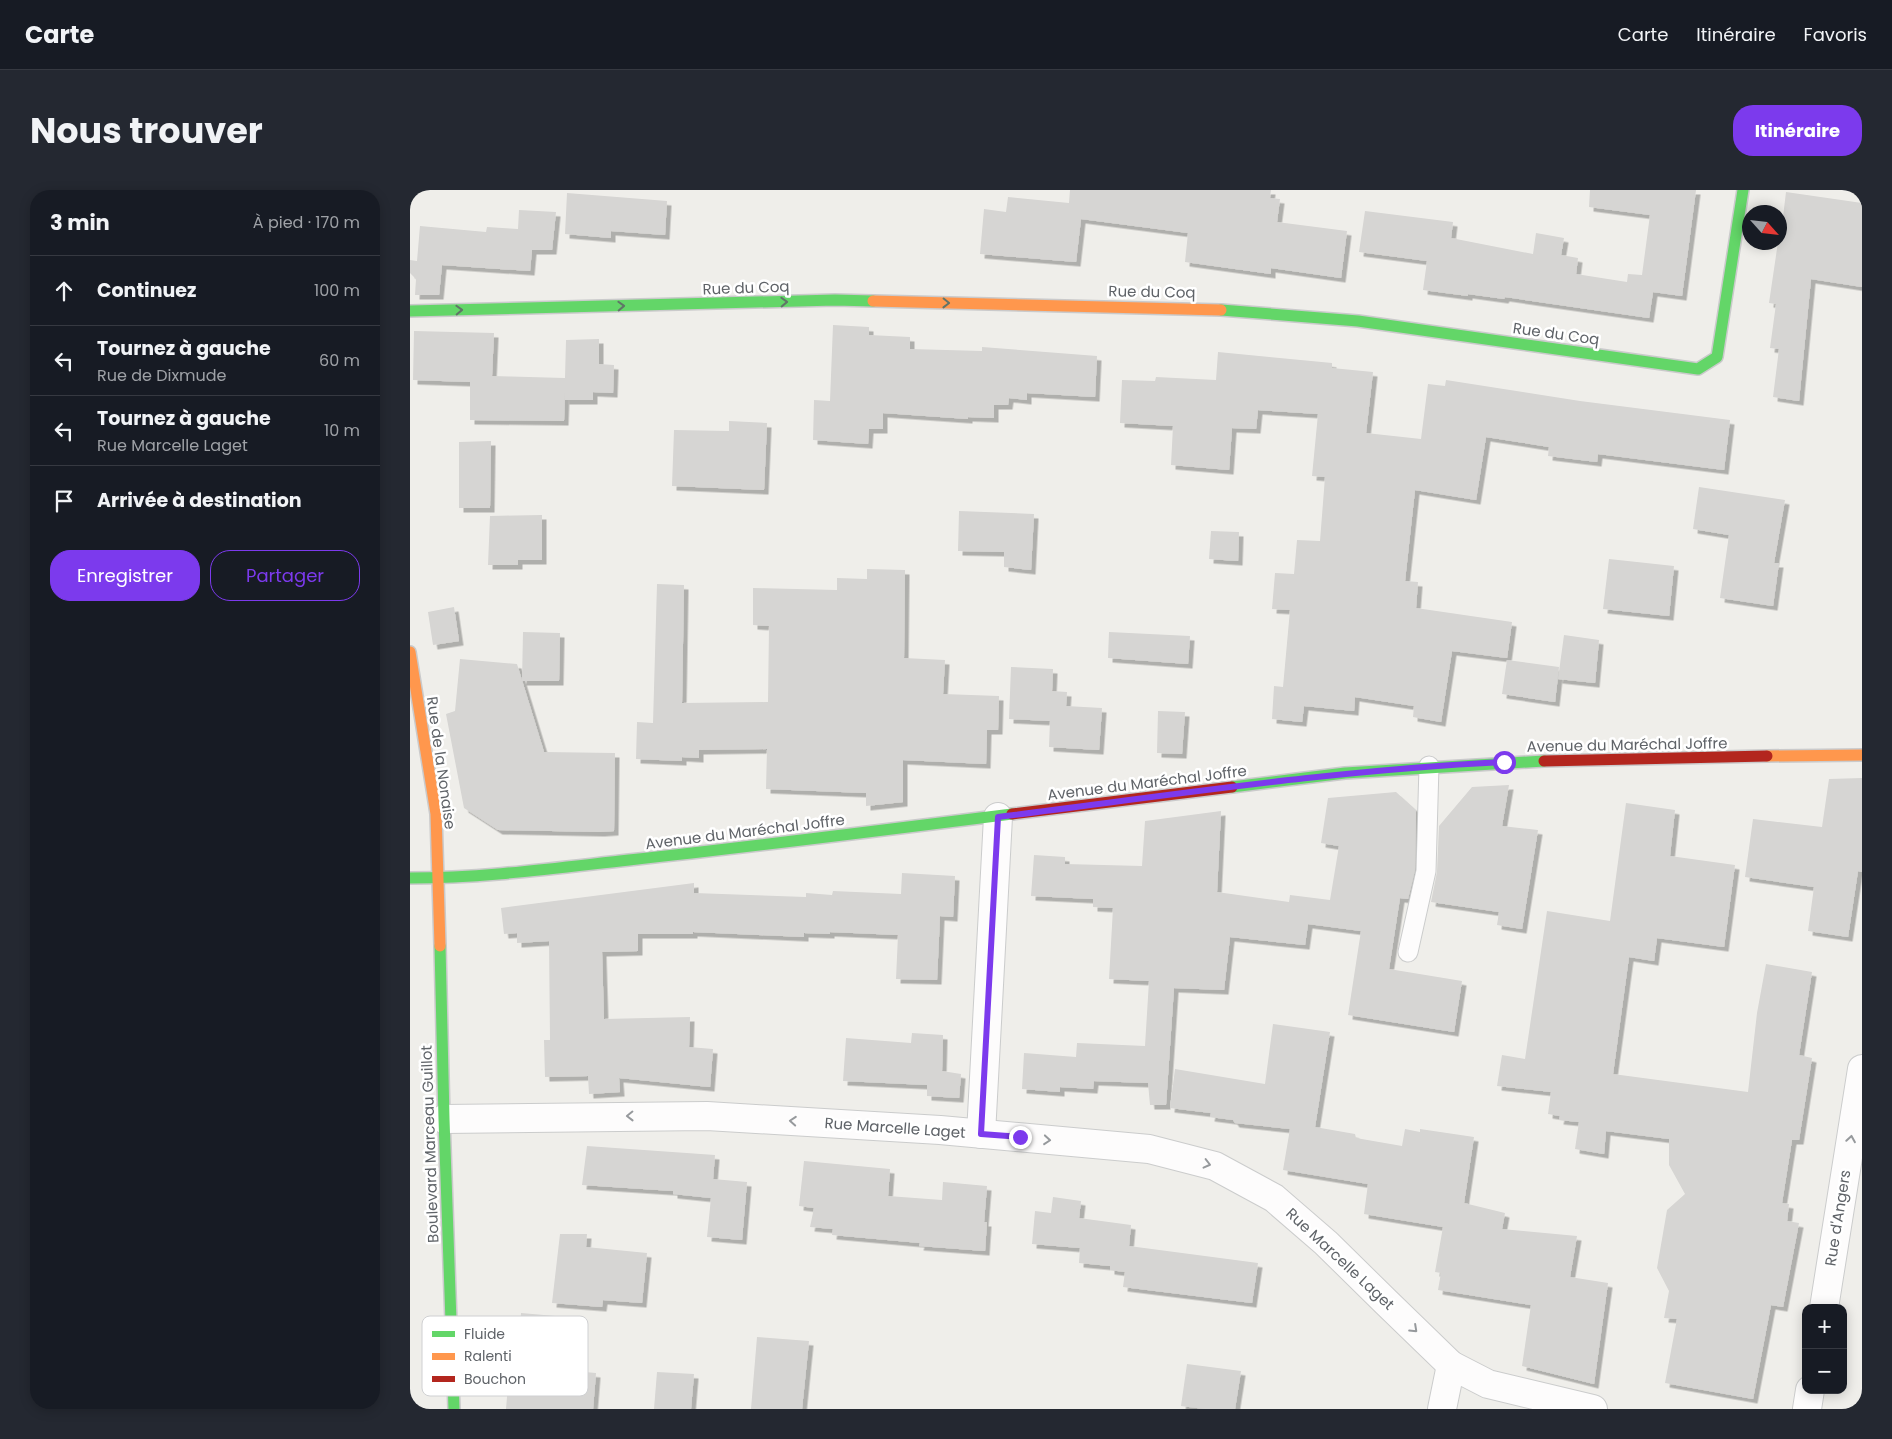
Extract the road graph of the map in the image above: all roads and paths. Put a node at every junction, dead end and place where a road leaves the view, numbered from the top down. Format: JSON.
{"nodes":[{"id":1,"x":1743,"y":190,"type":"edge"},
{"id":2,"x":410,"y":312,"type":"edge"},
{"id":3,"x":410,"y":652,"type":"edge"},
{"id":4,"x":1862,"y":755,"type":"edge"},
{"id":5,"x":1429,"y":766,"type":"junction"},
{"id":6,"x":998,"y":817,"type":"junction"},
{"id":7,"x":410,"y":878,"type":"edge"},
{"id":8,"x":439,"y":878,"type":"junction"},
{"id":9,"x":1408,"y":952,"type":"dead end"},
{"id":10,"x":1862,"y":1069,"type":"edge"},
{"id":11,"x":444,"y":1119,"type":"junction"},
{"id":12,"x":981,"y":1134,"type":"junction"},
{"id":13,"x":1825,"y":1304,"type":"edge"},
{"id":14,"x":451,"y":1316,"type":"edge"},
{"id":15,"x":1451,"y":1365,"type":"junction"},
{"id":16,"x":1810,"y":1394,"type":"edge"},
{"id":17,"x":454,"y":1396,"type":"edge"},
{"id":18,"x":454,"y":1409,"type":"edge"},
{"id":19,"x":1442,"y":1409,"type":"edge"},
{"id":20,"x":1593,"y":1409,"type":"edge"},
{"id":21,"x":1808,"y":1409,"type":"edge"}],
"edges":[{"from":2,"to":1,"type":"street","name":"Rue du Coq","one_way":true},
{"from":3,"to":8,"type":"street","name":"Rue de la Nonaise"},
{"from":4,"to":5,"type":"street","name":"Avenue du Maréchal Joffre"},
{"from":5,"to":6,"type":"street","name":"Avenue du Maréchal Joffre"},
{"from":5,"to":9,"type":"lane"},
{"from":6,"to":8,"type":"street","name":"Avenue du Maréchal Joffre"},
{"from":6,"to":12,"type":"street"},
{"from":7,"to":8,"type":"street","name":"Avenue du Maréchal Joffre"},
{"from":8,"to":11,"type":"street","name":"Boulevard Marceau Guillot"},
{"from":13,"to":10,"type":"street","name":"Rue d'Angers","one_way":true},
{"from":12,"to":11,"type":"street","name":"Rue Marcelle Laget","one_way":true},
{"from":11,"to":14,"type":"street","name":"Boulevard Marceau Guillot"},
{"from":12,"to":15,"type":"street","name":"Rue Marcelle Laget","one_way":true},
{"from":15,"to":19,"type":"street"},
{"from":15,"to":20,"type":"street","name":"Rue Marcelle Laget"},
{"from":16,"to":21,"type":"street"},
{"from":17,"to":18,"type":"street","name":"Boulevard Marceau Guillot"}]}
